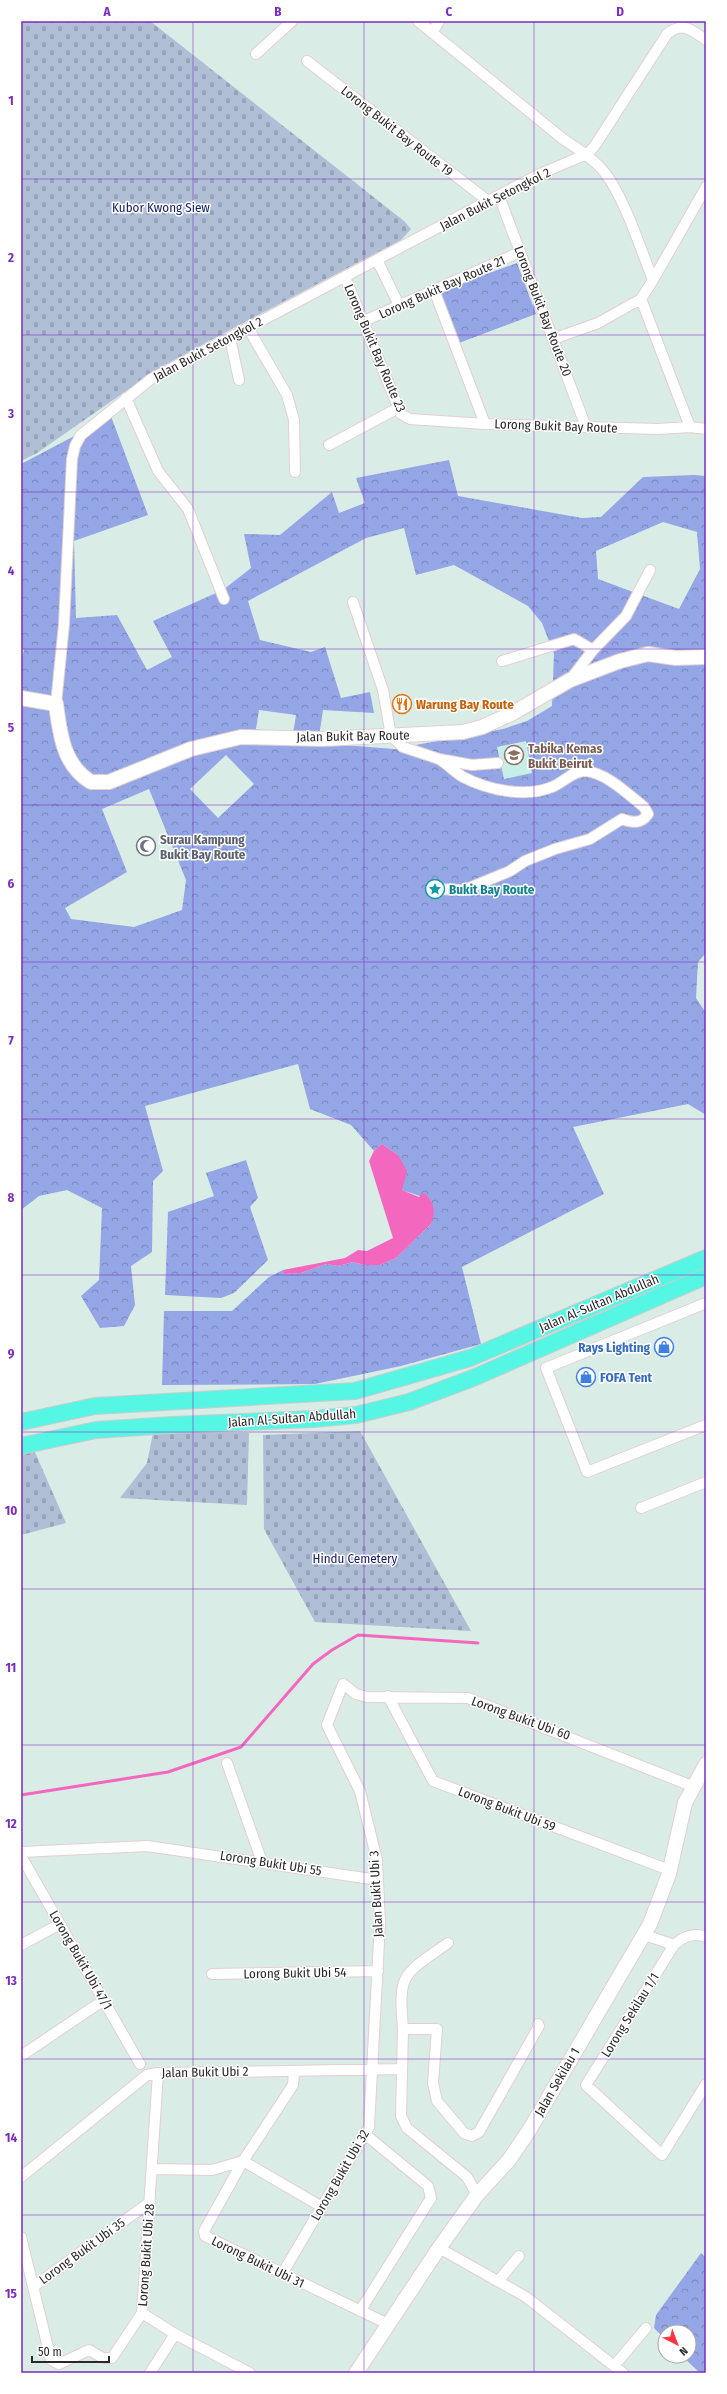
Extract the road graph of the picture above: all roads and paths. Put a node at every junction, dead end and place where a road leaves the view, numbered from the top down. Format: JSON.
{"nodes":[{"id":1,"x":292,"y":21,"type":"edge"},
{"id":2,"x":418,"y":21,"type":"edge"},
{"id":3,"x":439,"y":21,"type":"edge"},
{"id":4,"x":432,"y":33,"type":"junction"},
{"id":5,"x":706,"y":40,"type":"edge"},
{"id":6,"x":256,"y":54,"type":"dead end"},
{"id":7,"x":306,"y":61,"type":"dead end"},
{"id":8,"x":587,"y":154,"type":"junction"},
{"id":9,"x":706,"y":187,"type":"edge"},
{"id":10,"x":499,"y":196,"type":"junction"},
{"id":11,"x":488,"y":201,"type":"junction"},
{"id":12,"x":520,"y":252,"type":"junction"},
{"id":13,"x":377,"y":260,"type":"junction"},
{"id":14,"x":345,"y":277,"type":"junction"},
{"id":15,"x":653,"y":280,"type":"junction"},
{"id":16,"x":434,"y":290,"type":"junction"},
{"id":17,"x":641,"y":299,"type":"junction"},
{"id":18,"x":399,"y":306,"type":"junction"},
{"id":19,"x":364,"y":321,"type":"junction"},
{"id":20,"x":248,"y":328,"type":"junction"},
{"id":21,"x":230,"y":338,"type":"junction"},
{"id":22,"x":553,"y":339,"type":"junction"},
{"id":23,"x":239,"y":380,"type":"dead end"},
{"id":24,"x":126,"y":398,"type":"junction"},
{"id":25,"x":398,"y":408,"type":"junction"},
{"id":26,"x":407,"y":418,"type":"joint"},
{"id":27,"x":485,"y":424,"type":"junction"},
{"id":28,"x":586,"y":427,"type":"junction"},
{"id":29,"x":690,"y":427,"type":"junction"},
{"id":30,"x":706,"y":428,"type":"edge"},
{"id":31,"x":329,"y":445,"type":"dead end"},
{"id":32,"x":295,"y":472,"type":"dead end"},
{"id":33,"x":650,"y":570,"type":"dead end"},
{"id":34,"x":224,"y":600,"type":"dead end"},
{"id":35,"x":353,"y":602,"type":"dead end"},
{"id":36,"x":593,"y":650,"type":"junction"},
{"id":37,"x":706,"y":657,"type":"edge"},
{"id":38,"x":502,"y":660,"type":"dead end"},
{"id":39,"x":570,"y":680,"type":"junction"},
{"id":40,"x":21,"y":698,"type":"edge"},
{"id":41,"x":56,"y":704,"type":"junction"},
{"id":42,"x":392,"y":736,"type":"junction"},
{"id":43,"x":439,"y":758,"type":"junction"},
{"id":44,"x":498,"y":763,"type":"dead end"},
{"id":45,"x":435,"y":889,"type":"dead end"},
{"id":46,"x":706,"y":1258,"type":"edge"},
{"id":47,"x":706,"y":1276,"type":"edge"},
{"id":48,"x":706,"y":1303,"type":"edge"},
{"id":49,"x":21,"y":1422,"type":"edge"},
{"id":50,"x":706,"y":1425,"type":"edge"},
{"id":51,"x":21,"y":1446,"type":"edge"},
{"id":52,"x":706,"y":1482,"type":"edge"},
{"id":53,"x":641,"y":1508,"type":"dead end"},
{"id":54,"x":343,"y":1684,"type":"joint"},
{"id":55,"x":388,"y":1696,"type":"junction"},
{"id":56,"x":227,"y":1763,"type":"dead end"},
{"id":57,"x":706,"y":1764,"type":"edge"},
{"id":58,"x":692,"y":1786,"type":"junction"},
{"id":59,"x":21,"y":1852,"type":"edge"},
{"id":60,"x":21,"y":1856,"type":"edge"},
{"id":61,"x":262,"y":1862,"type":"junction"},
{"id":62,"x":668,"y":1874,"type":"junction"},
{"id":63,"x":378,"y":1880,"type":"junction"},
{"id":64,"x":60,"y":1924,"type":"junction"},
{"id":65,"x":645,"y":1935,"type":"junction"},
{"id":66,"x":706,"y":1937,"type":"edge"},
{"id":67,"x":448,"y":1943,"type":"dead end"},
{"id":68,"x":21,"y":1945,"type":"edge"},
{"id":69,"x":674,"y":1945,"type":"junction"},
{"id":70,"x":378,"y":1971,"type":"junction"},
{"id":71,"x":212,"y":1974,"type":"dead end"},
{"id":72,"x":104,"y":2000,"type":"junction"},
{"id":73,"x":538,"y":2024,"type":"dead end"},
{"id":74,"x":403,"y":2030,"type":"junction"},
{"id":75,"x":21,"y":2056,"type":"edge"},
{"id":76,"x":140,"y":2064,"type":"dead end"},
{"id":77,"x":374,"y":2069,"type":"junction"},
{"id":78,"x":401,"y":2069,"type":"junction"},
{"id":79,"x":294,"y":2071,"type":"junction"},
{"id":80,"x":158,"y":2073,"type":"junction"},
{"id":81,"x":706,"y":2084,"type":"edge"},
{"id":82,"x":366,"y":2134,"type":"junction"},
{"id":83,"x":243,"y":2161,"type":"junction"},
{"id":84,"x":152,"y":2169,"type":"junction"},
{"id":85,"x":21,"y":2178,"type":"edge"},
{"id":86,"x":478,"y":2195,"type":"junction"},
{"id":87,"x":150,"y":2202,"type":"junction"},
{"id":88,"x":322,"y":2207,"type":"junction"},
{"id":89,"x":21,"y":2237,"type":"edge"},
{"id":90,"x":439,"y":2248,"type":"junction"},
{"id":91,"x":518,"y":2256,"type":"dead end"},
{"id":92,"x":282,"y":2274,"type":"junction"},
{"id":93,"x":499,"y":2280,"type":"junction"},
{"id":94,"x":33,"y":2287,"type":"junction"},
{"id":95,"x":360,"y":2311,"type":"junction"},
{"id":96,"x":142,"y":2314,"type":"junction"},
{"id":97,"x":388,"y":2324,"type":"junction"},
{"id":98,"x":646,"y":2328,"type":"dead end"},
{"id":99,"x":175,"y":2334,"type":"junction"},
{"id":100,"x":614,"y":2366,"type":"junction"},
{"id":101,"x":231,"y":2369,"type":"edge"},
{"id":102,"x":150,"y":2373,"type":"edge"},
{"id":103,"x":250,"y":2373,"type":"edge"},
{"id":104,"x":356,"y":2373,"type":"edge"},
{"id":105,"x":623,"y":2373,"type":"edge"}],
"edges":[{"from":1,"to":6,"type":"street"},
{"from":2,"to":4,"type":"street"},
{"from":3,"to":4,"type":"street"},
{"from":4,"to":8,"type":"street"},
{"from":5,"to":8,"type":"street"},
{"from":7,"to":11,"type":"street","name":"Lorong Bukit Bay Route 19"},
{"from":8,"to":10,"type":"street","name":"Jalan Bukit Setongkol 2"},
{"from":8,"to":15,"type":"street"},
{"from":9,"to":15,"type":"street"},
{"from":10,"to":11,"type":"street","name":"Jalan Bukit Setongkol 2"},
{"from":10,"to":12,"type":"street","name":"Lorong Bukit Bay Route 20"},
{"from":11,"to":13,"type":"street","name":"Jalan Bukit Setongkol 2"},
{"from":12,"to":16,"type":"street","name":"Lorong Bukit Bay Route 21"},
{"from":12,"to":22,"type":"street","name":"Lorong Bukit Bay Route 20"},
{"from":13,"to":14,"type":"street","name":"Jalan Bukit Setongkol 2"},
{"from":13,"to":18,"type":"street"},
{"from":14,"to":19,"type":"street","name":"Lorong Bukit Bay Route 23"},
{"from":14,"to":20,"type":"street","name":"Jalan Bukit Setongkol 2"},
{"from":15,"to":17,"type":"street"},
{"from":16,"to":18,"type":"street","name":"Lorong Bukit Bay Route 21"},
{"from":16,"to":27,"type":"street"},
{"from":17,"to":22,"type":"street"},
{"from":17,"to":29,"type":"street"},
{"from":18,"to":19,"type":"street","name":"Lorong Bukit Bay Route 21"},
{"from":19,"to":25,"type":"street","name":"Lorong Bukit Bay Route 23"},
{"from":20,"to":21,"type":"street","name":"Jalan Bukit Setongkol 2"},
{"from":20,"to":32,"type":"street"},
{"from":21,"to":23,"type":"street"},
{"from":21,"to":24,"type":"street","name":"Jalan Bukit Setongkol 2"},
{"from":22,"to":28,"type":"street","name":"Lorong Bukit Bay Route 20"},
{"from":24,"to":34,"type":"street"},
{"from":24,"to":41,"type":"street","name":"Jalan Bukit Setongkol 2"},
{"from":25,"to":26,"type":"street","name":"Lorong Bukit Bay Route 23"},
{"from":25,"to":31,"type":"street"},
{"from":26,"to":27,"type":"street","name":"Lorong Bukit Bay Route"},
{"from":27,"to":28,"type":"street","name":"Lorong Bukit Bay Route"},
{"from":28,"to":29,"type":"street","name":"Lorong Bukit Bay Route"},
{"from":29,"to":30,"type":"street","name":"Lorong Bukit Bay Route"},
{"from":33,"to":36,"type":"street"},
{"from":35,"to":42,"type":"street"},
{"from":36,"to":38,"type":"street"},
{"from":36,"to":39,"type":"street"},
{"from":37,"to":39,"type":"street","name":"Jalan Bukit Bay Route"},
{"from":39,"to":42,"type":"street","name":"Jalan Bukit Bay Route"},
{"from":40,"to":41,"type":"street"},
{"from":41,"to":42,"type":"street","name":"Jalan Bukit Bay Route"},
{"from":42,"to":43,"type":"street"},
{"from":43,"to":44,"type":"street"},
{"from":43,"to":45,"type":"street"},
{"from":46,"to":49,"type":"main road","name":"Jalan Al-Sultan Abdullah"},
{"from":47,"to":51,"type":"main road","name":"Jalan Al-Sultan Abdullah"},
{"from":48,"to":50,"type":"street"},
{"from":52,"to":53,"type":"street"},
{"from":54,"to":55,"type":"street","name":"Lorong Bukit Ubi 60"},
{"from":54,"to":63,"type":"street","name":"Jalan Bukit Ubi 3"},
{"from":55,"to":58,"type":"street","name":"Lorong Bukit Ubi 60"},
{"from":55,"to":62,"type":"street","name":"Lorong Bukit Ubi 59"},
{"from":56,"to":61,"type":"street"},
{"from":57,"to":58,"type":"street","name":"Jalan Sekilau 1"},
{"from":58,"to":62,"type":"street","name":"Jalan Sekilau 1"},
{"from":59,"to":61,"type":"street","name":"Lorong Bukit Ubi 55"},
{"from":60,"to":64,"type":"street","name":"Lorong Bukit Ubi 47/1"},
{"from":61,"to":63,"type":"street","name":"Lorong Bukit Ubi 55"},
{"from":62,"to":65,"type":"street","name":"Jalan Sekilau 1"},
{"from":63,"to":70,"type":"street","name":"Jalan Bukit Ubi 3"},
{"from":64,"to":68,"type":"street"},
{"from":64,"to":72,"type":"street","name":"Lorong Bukit Ubi 47/1"},
{"from":65,"to":69,"type":"street"},
{"from":65,"to":86,"type":"street","name":"Jalan Sekilau 1"},
{"from":66,"to":69,"type":"street"},
{"from":67,"to":74,"type":"street"},
{"from":69,"to":81,"type":"street","name":"Lorong Sekilau 1/1"},
{"from":70,"to":71,"type":"street","name":"Lorong Bukit Ubi 54"},
{"from":70,"to":77,"type":"street","name":"Jalan Bukit Ubi 3"},
{"from":72,"to":75,"type":"street"},
{"from":72,"to":76,"type":"street","name":"Lorong Bukit Ubi 47/1"},
{"from":73,"to":74,"type":"street"},
{"from":74,"to":78,"type":"street"},
{"from":77,"to":78,"type":"street","name":"Jalan Bukit Ubi 2"},
{"from":77,"to":79,"type":"street","name":"Jalan Bukit Ubi 2"},
{"from":77,"to":82,"type":"street","name":"Lorong Bukit Ubi 32"},
{"from":78,"to":86,"type":"street"},
{"from":79,"to":80,"type":"street","name":"Jalan Bukit Ubi 2"},
{"from":79,"to":83,"type":"street"},
{"from":80,"to":84,"type":"street","name":"Lorong Bukit Ubi 28"},
{"from":80,"to":85,"type":"street","name":"Jalan Bukit Ubi 2"},
{"from":82,"to":88,"type":"street","name":"Lorong Bukit Ubi 32"},
{"from":82,"to":95,"type":"street"},
{"from":83,"to":84,"type":"street"},
{"from":83,"to":88,"type":"street"},
{"from":83,"to":92,"type":"street","name":"Lorong Bukit Ubi 31"},
{"from":84,"to":87,"type":"street","name":"Lorong Bukit Ubi 28"},
{"from":86,"to":90,"type":"street","name":"Jalan Sekilau 1"},
{"from":87,"to":94,"type":"street","name":"Lorong Bukit Ubi 35"},
{"from":87,"to":96,"type":"street","name":"Lorong Bukit Ubi 28"},
{"from":88,"to":92,"type":"street","name":"Lorong Bukit Ubi 32"},
{"from":89,"to":94,"type":"street"},
{"from":90,"to":93,"type":"street"},
{"from":90,"to":97,"type":"street","name":"Jalan Sekilau 1"},
{"from":91,"to":93,"type":"street"},
{"from":92,"to":95,"type":"street","name":"Lorong Bukit Ubi 31"},
{"from":93,"to":100,"type":"street"},
{"from":94,"to":96,"type":"street"},
{"from":95,"to":97,"type":"street","name":"Lorong Bukit Ubi 31"},
{"from":96,"to":99,"type":"street","name":"Lorong Bukit Ubi 28"},
{"from":97,"to":104,"type":"street","name":"Jalan Sekilau 1"},
{"from":98,"to":100,"type":"street"},
{"from":99,"to":101,"type":"street","name":"Lorong Bukit Ubi 28"},
{"from":99,"to":102,"type":"street"},
{"from":100,"to":105,"type":"street"},
{"from":101,"to":103,"type":"street","name":"Lorong Bukit Ubi 28"}]}
